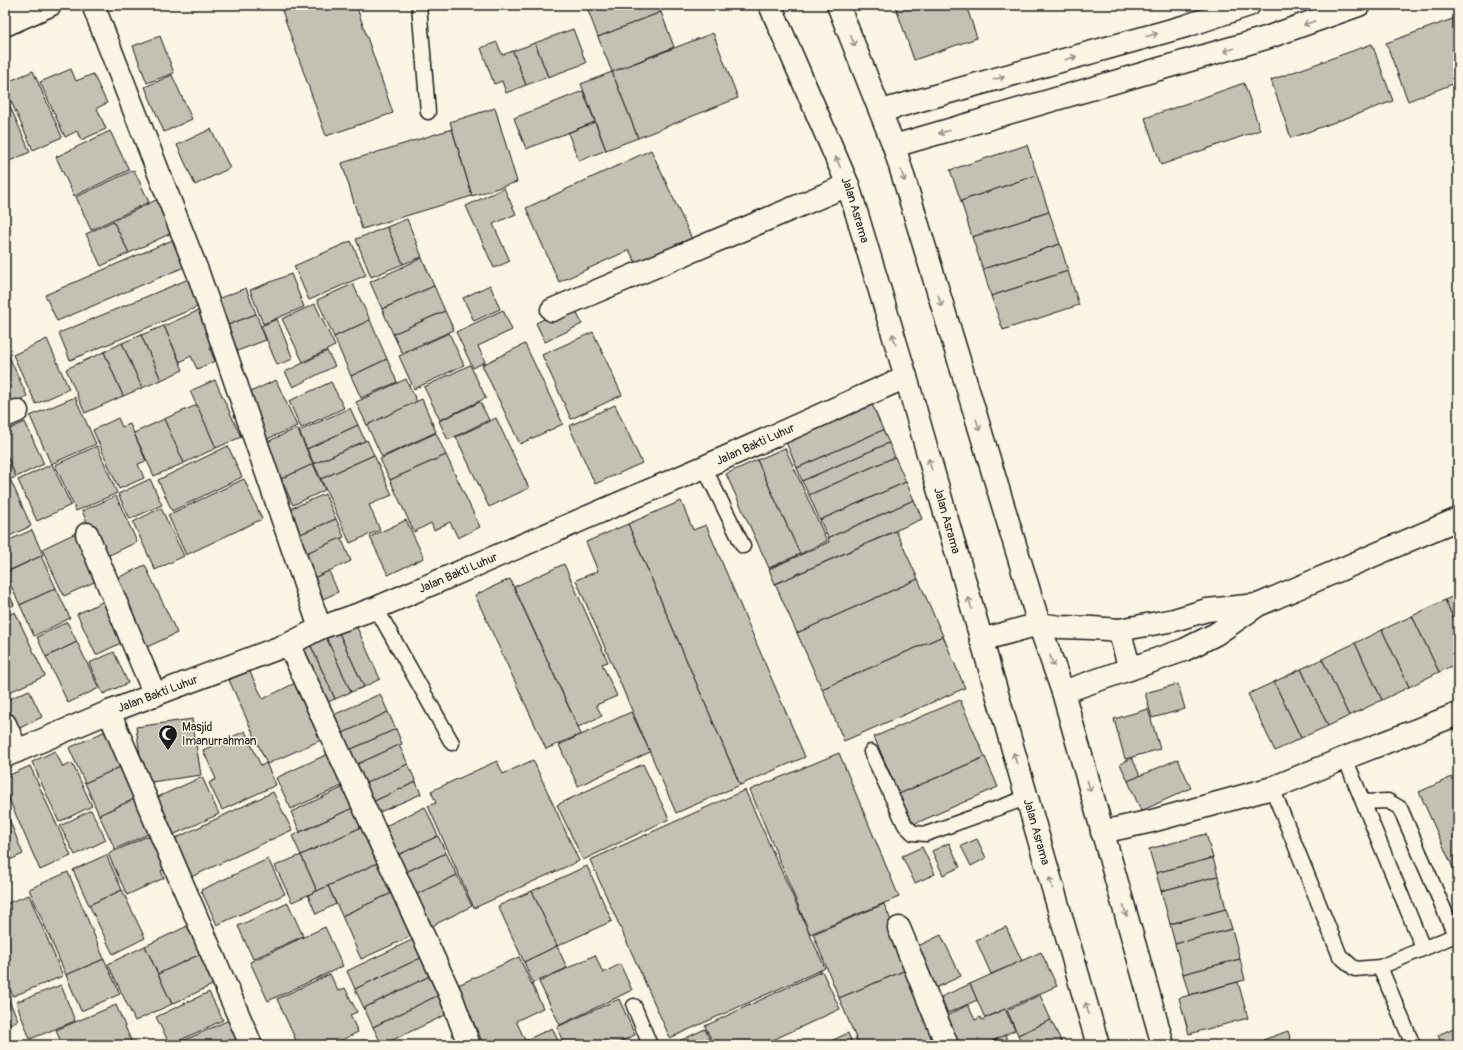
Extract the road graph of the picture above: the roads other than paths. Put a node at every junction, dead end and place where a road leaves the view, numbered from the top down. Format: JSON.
{"nodes":[{"id":1,"x":50,"y":5,"type":"edge"},
{"id":2,"x":93,"y":5,"type":"edge"},
{"id":3,"x":420,"y":5,"type":"edge"},
{"id":4,"x":770,"y":5,"type":"edge"},
{"id":5,"x":838,"y":5,"type":"edge"},
{"id":6,"x":1249,"y":5,"type":"edge"},
{"id":7,"x":1359,"y":5,"type":"edge"},
{"id":8,"x":11,"y":16,"type":"edge"},
{"id":9,"x":1186,"y":26,"type":"junction"},
{"id":10,"x":1192,"y":61,"type":"junction"},
{"id":11,"x":428,"y":112,"type":"dead end"},
{"id":12,"x":881,"y":112,"type":"junction"},
{"id":13,"x":894,"y":146,"type":"junction"},
{"id":14,"x":848,"y":186,"type":"junction"},
{"id":15,"x":552,"y":310,"type":"dead end"},
{"id":16,"x":906,"y":377,"type":"junction"},
{"id":17,"x":704,"y":467,"type":"junction"},
{"id":18,"x":1458,"y":519,"type":"edge"},
{"id":19,"x":88,"y":534,"type":"dead end"},
{"id":20,"x":743,"y":546,"type":"dead end"},
{"id":21,"x":1258,"y":605,"type":"junction"},
{"id":22,"x":376,"y":608,"type":"junction"},
{"id":23,"x":1039,"y":624,"type":"junction"},
{"id":24,"x":320,"y":628,"type":"junction"},
{"id":25,"x":1119,"y":630,"type":"junction"},
{"id":26,"x":981,"y":640,"type":"junction"},
{"id":27,"x":289,"y":644,"type":"junction"},
{"id":28,"x":1130,"y":669,"type":"junction"},
{"id":29,"x":1063,"y":692,"type":"junction"},
{"id":30,"x":155,"y":695,"type":"junction"},
{"id":31,"x":110,"y":712,"type":"junction"},
{"id":32,"x":1458,"y":714,"type":"edge"},
{"id":33,"x":5,"y":724,"type":"edge"},
{"id":34,"x":452,"y":743,"type":"dead end"},
{"id":35,"x":871,"y":752,"type":"dead end"},
{"id":36,"x":11,"y":753,"type":"edge"},
{"id":37,"x":1345,"y":758,"type":"junction"},
{"id":38,"x":1272,"y":788,"type":"junction"},
{"id":39,"x":1026,"y":798,"type":"junction"},
{"id":40,"x":1362,"y":802,"type":"junction"},
{"id":41,"x":1102,"y":832,"type":"junction"},
{"id":42,"x":899,"y":928,"type":"dead end"},
{"id":43,"x":1457,"y":935,"type":"edge"},
{"id":44,"x":1423,"y":948,"type":"junction"},
{"id":45,"x":1380,"y":967,"type":"junction"},
{"id":46,"x":634,"y":1006,"type":"dead end"},
{"id":47,"x":251,"y":1045,"type":"edge"},
{"id":48,"x":469,"y":1045,"type":"edge"},
{"id":49,"x":650,"y":1045,"type":"edge"},
{"id":50,"x":947,"y":1045,"type":"edge"},
{"id":51,"x":1098,"y":1045,"type":"edge"},
{"id":52,"x":1163,"y":1045,"type":"edge"},
{"id":53,"x":1413,"y":1045,"type":"edge"}],
"edges":[{"from":1,"to":8,"type":"main road"},
{"from":2,"to":24,"type":"main road"},
{"from":3,"to":11,"type":"lane"},
{"from":14,"to":4,"type":"main road","name":"Jalan Asrama","one_way":true},
{"from":5,"to":12,"type":"main road","one_way":true},
{"from":6,"to":9,"type":"main road"},
{"from":7,"to":10,"type":"main road","one_way":true},
{"from":9,"to":10,"type":"main road"},
{"from":12,"to":9,"type":"main road","one_way":true},
{"from":10,"to":13,"type":"main road","one_way":true},
{"from":12,"to":13,"type":"main road"},
{"from":13,"to":23,"type":"main road","one_way":true},
{"from":14,"to":15,"type":"main road"},
{"from":16,"to":14,"type":"main road","name":"Jalan Asrama","one_way":true},
{"from":16,"to":17,"type":"main road","name":"Jalan Bakti Luhur"},
{"from":26,"to":16,"type":"main road","name":"Jalan Asrama","one_way":true},
{"from":17,"to":20,"type":"lane"},
{"from":17,"to":22,"type":"main road","name":"Jalan Bakti Luhur"},
{"from":18,"to":21,"type":"main road"},
{"from":19,"to":30,"type":"main road"},
{"from":21,"to":25,"type":"main road"},
{"from":21,"to":28,"type":"main road"},
{"from":22,"to":24,"type":"main road","name":"Jalan Bakti Luhur"},
{"from":22,"to":34,"type":"lane"},
{"from":23,"to":25,"type":"main road"},
{"from":23,"to":26,"type":"main road"},
{"from":23,"to":29,"type":"main road","one_way":true},
{"from":24,"to":27,"type":"main road","name":"Jalan Bakti Luhur"},
{"from":25,"to":28,"type":"main road"},
{"from":39,"to":26,"type":"main road","name":"Jalan Asrama","one_way":true},
{"from":27,"to":30,"type":"main road","name":"Jalan Bakti Luhur"},
{"from":27,"to":48,"type":"main road"},
{"from":28,"to":29,"type":"main road"},
{"from":29,"to":41,"type":"main road","one_way":true},
{"from":30,"to":31,"type":"main road","name":"Jalan Bakti Luhur"},
{"from":31,"to":36,"type":"main road","name":"Jalan Bakti Luhur"},
{"from":31,"to":47,"type":"main road"},
{"from":32,"to":37,"type":"main road"},
{"from":33,"to":36,"type":"main road"},
{"from":35,"to":39,"type":"lane"},
{"from":37,"to":38,"type":"main road"},
{"from":37,"to":40,"type":"lane"},
{"from":38,"to":41,"type":"main road"},
{"from":38,"to":45,"type":"lane"},
{"from":51,"to":39,"type":"main road","name":"Jalan Asrama","one_way":true},
{"from":40,"to":43,"type":"lane"},
{"from":40,"to":44,"type":"lane"},
{"from":41,"to":52,"type":"main road","one_way":true},
{"from":42,"to":50,"type":"main road"},
{"from":43,"to":44,"type":"lane"},
{"from":44,"to":45,"type":"lane"},
{"from":45,"to":53,"type":"lane"},
{"from":46,"to":49,"type":"lane"}]}
